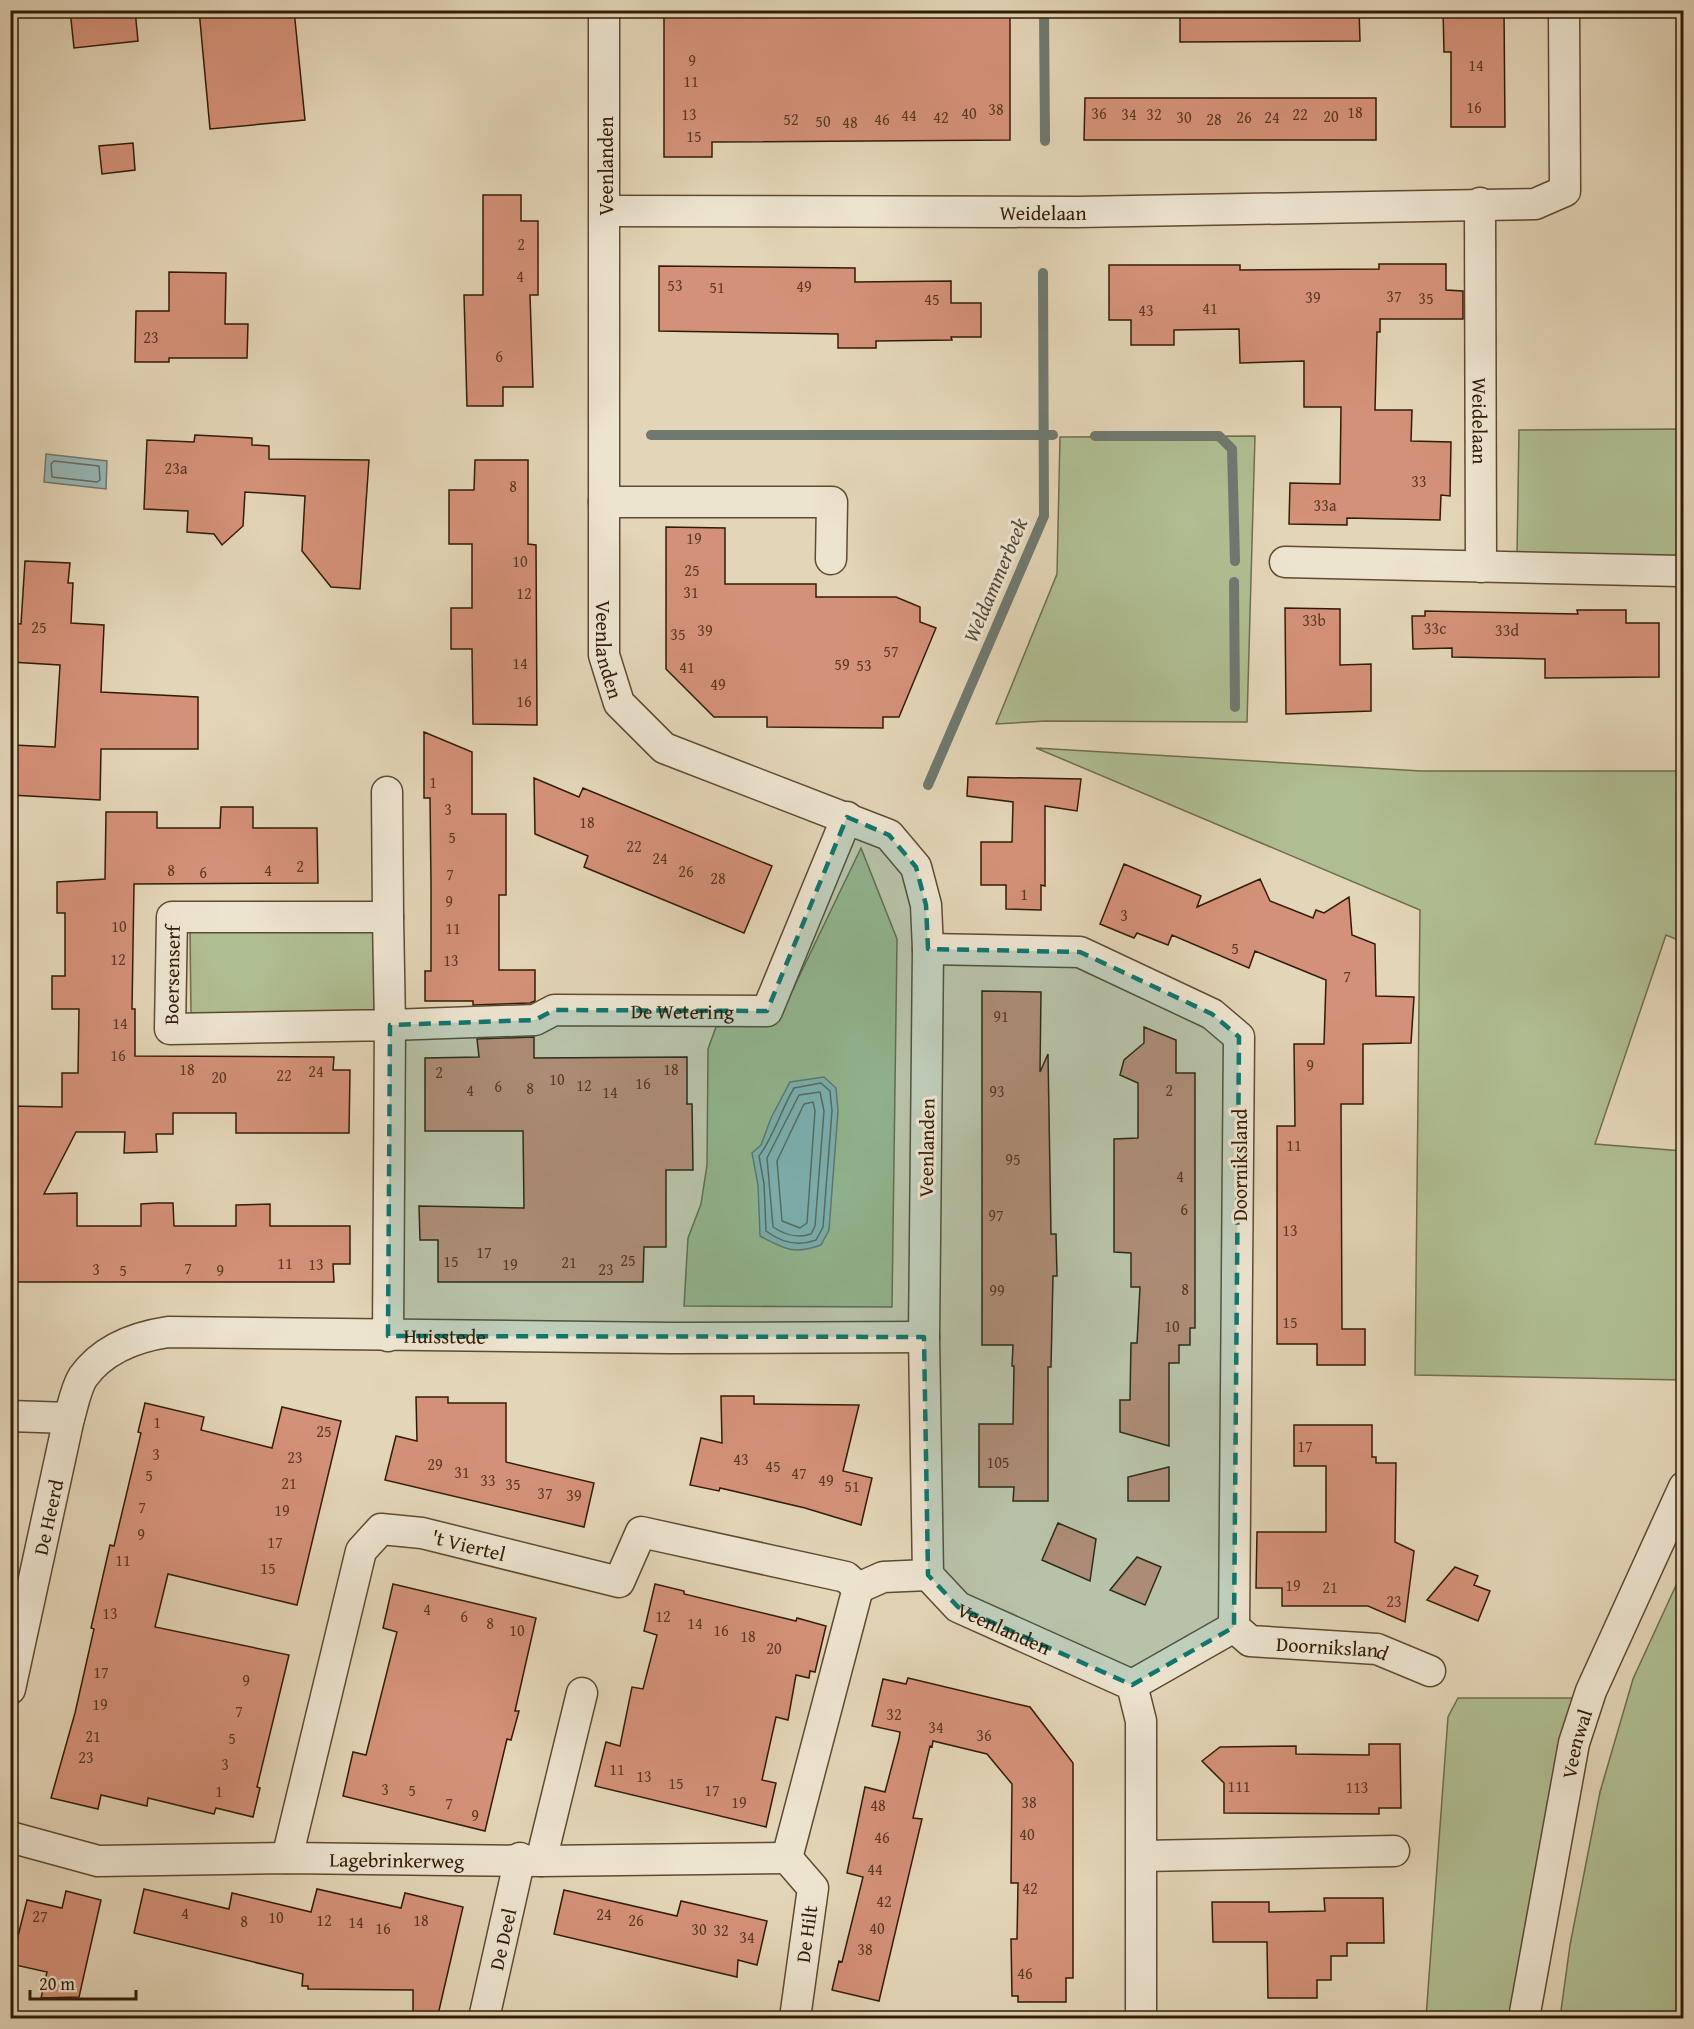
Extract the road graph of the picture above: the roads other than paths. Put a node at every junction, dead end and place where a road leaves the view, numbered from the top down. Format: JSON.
{"nodes":[{"id":1,"x":604,"y":10,"type":"edge"},
{"id":2,"x":1564,"y":10,"type":"edge"},
{"id":3,"x":1480,"y":203,"type":"junction"},
{"id":4,"x":605,"y":211,"type":"junction"},
{"id":5,"x":604,"y":502,"type":"junction"},
{"id":6,"x":831,"y":559,"type":"dead end"},
{"id":7,"x":1285,"y":562,"type":"dead end"},
{"id":8,"x":1481,"y":567,"type":"junction"},
{"id":9,"x":1680,"y":571,"type":"dead end"},
{"id":10,"x":387,"y":792,"type":"dead end"},
{"id":11,"x":847,"y":817,"type":"junction"},
{"id":12,"x":388,"y":917,"type":"junction"},
{"id":13,"x":928,"y":949,"type":"junction"},
{"id":14,"x":390,"y":1025,"type":"junction"},
{"id":15,"x":388,"y":1336,"type":"junction"},
{"id":16,"x":924,"y":1337,"type":"junction"},
{"id":17,"x":10,"y":1416,"type":"edge"},
{"id":18,"x":69,"y":1418,"type":"junction"},
{"id":19,"x":1683,"y":1487,"type":"edge"},
{"id":20,"x":928,"y":1575,"type":"junction"},
{"id":21,"x":858,"y":1588,"type":"junction"},
{"id":22,"x":1234,"y":1627,"type":"junction"},
{"id":23,"x":1431,"y":1671,"type":"dead end"},
{"id":24,"x":1132,"y":1685,"type":"junction"},
{"id":25,"x":10,"y":1689,"type":"edge"},
{"id":26,"x":582,"y":1693,"type":"dead end"},
{"id":27,"x":10,"y":1837,"type":"edge"},
{"id":28,"x":1394,"y":1851,"type":"dead end"},
{"id":29,"x":1142,"y":1856,"type":"junction"},
{"id":30,"x":287,"y":1858,"type":"junction"},
{"id":31,"x":787,"y":1858,"type":"junction"},
{"id":32,"x":530,"y":1860,"type":"junction"},
{"id":33,"x":484,"y":2019,"type":"edge"},
{"id":34,"x":795,"y":2019,"type":"edge"},
{"id":35,"x":1141,"y":2019,"type":"edge"},
{"id":36,"x":1524,"y":2019,"type":"edge"}],
"edges":[{"from":1,"to":4,"type":"street","name":"Veenlanden"},
{"from":2,"to":3,"type":"street","name":"Weidelaan"},
{"from":3,"to":4,"type":"street","name":"Weidelaan"},
{"from":3,"to":8,"type":"street","name":"Weidelaan"},
{"from":4,"to":5,"type":"street","name":"Veenlanden"},
{"from":5,"to":6,"type":"street"},
{"from":5,"to":11,"type":"street","name":"Veenlanden"},
{"from":7,"to":8,"type":"street"},
{"from":8,"to":9,"type":"street"},
{"from":10,"to":12,"type":"street"},
{"from":11,"to":13,"type":"street","name":"Veenlanden"},
{"from":11,"to":14,"type":"street","name":"De Wetering"},
{"from":12,"to":14,"type":"street"},
{"from":12,"to":14,"type":"street","name":"Boersenserf"},
{"from":13,"to":16,"type":"street","name":"Veenlanden"},
{"from":13,"to":22,"type":"street","name":"Doorniksland"},
{"from":14,"to":15,"type":"street"},
{"from":15,"to":16,"type":"street","name":"Huisstede"},
{"from":15,"to":18,"type":"street","name":"Huisstede"},
{"from":16,"to":20,"type":"street","name":"Veenlanden"},
{"from":17,"to":18,"type":"street"},
{"from":18,"to":25,"type":"street","name":"De Heerd"},
{"from":19,"to":36,"type":"street","name":"Veenwal"},
{"from":20,"to":21,"type":"street"},
{"from":20,"to":24,"type":"street","name":"Veenlanden"},
{"from":21,"to":30,"type":"street","name":"'t Viertel"},
{"from":21,"to":31,"type":"street"},
{"from":22,"to":23,"type":"street","name":"Doorniksland"},
{"from":22,"to":24,"type":"street"},
{"from":24,"to":29,"type":"street"},
{"from":26,"to":32,"type":"street"},
{"from":27,"to":30,"type":"street","name":"Lagebrinkerweg"},
{"from":28,"to":29,"type":"street"},
{"from":29,"to":35,"type":"street"},
{"from":30,"to":32,"type":"street","name":"Lagebrinkerweg"},
{"from":31,"to":32,"type":"street","name":"Lagebrinkerweg"},
{"from":31,"to":34,"type":"street","name":"De Hilt"},
{"from":32,"to":33,"type":"street","name":"De Deel"}]}
